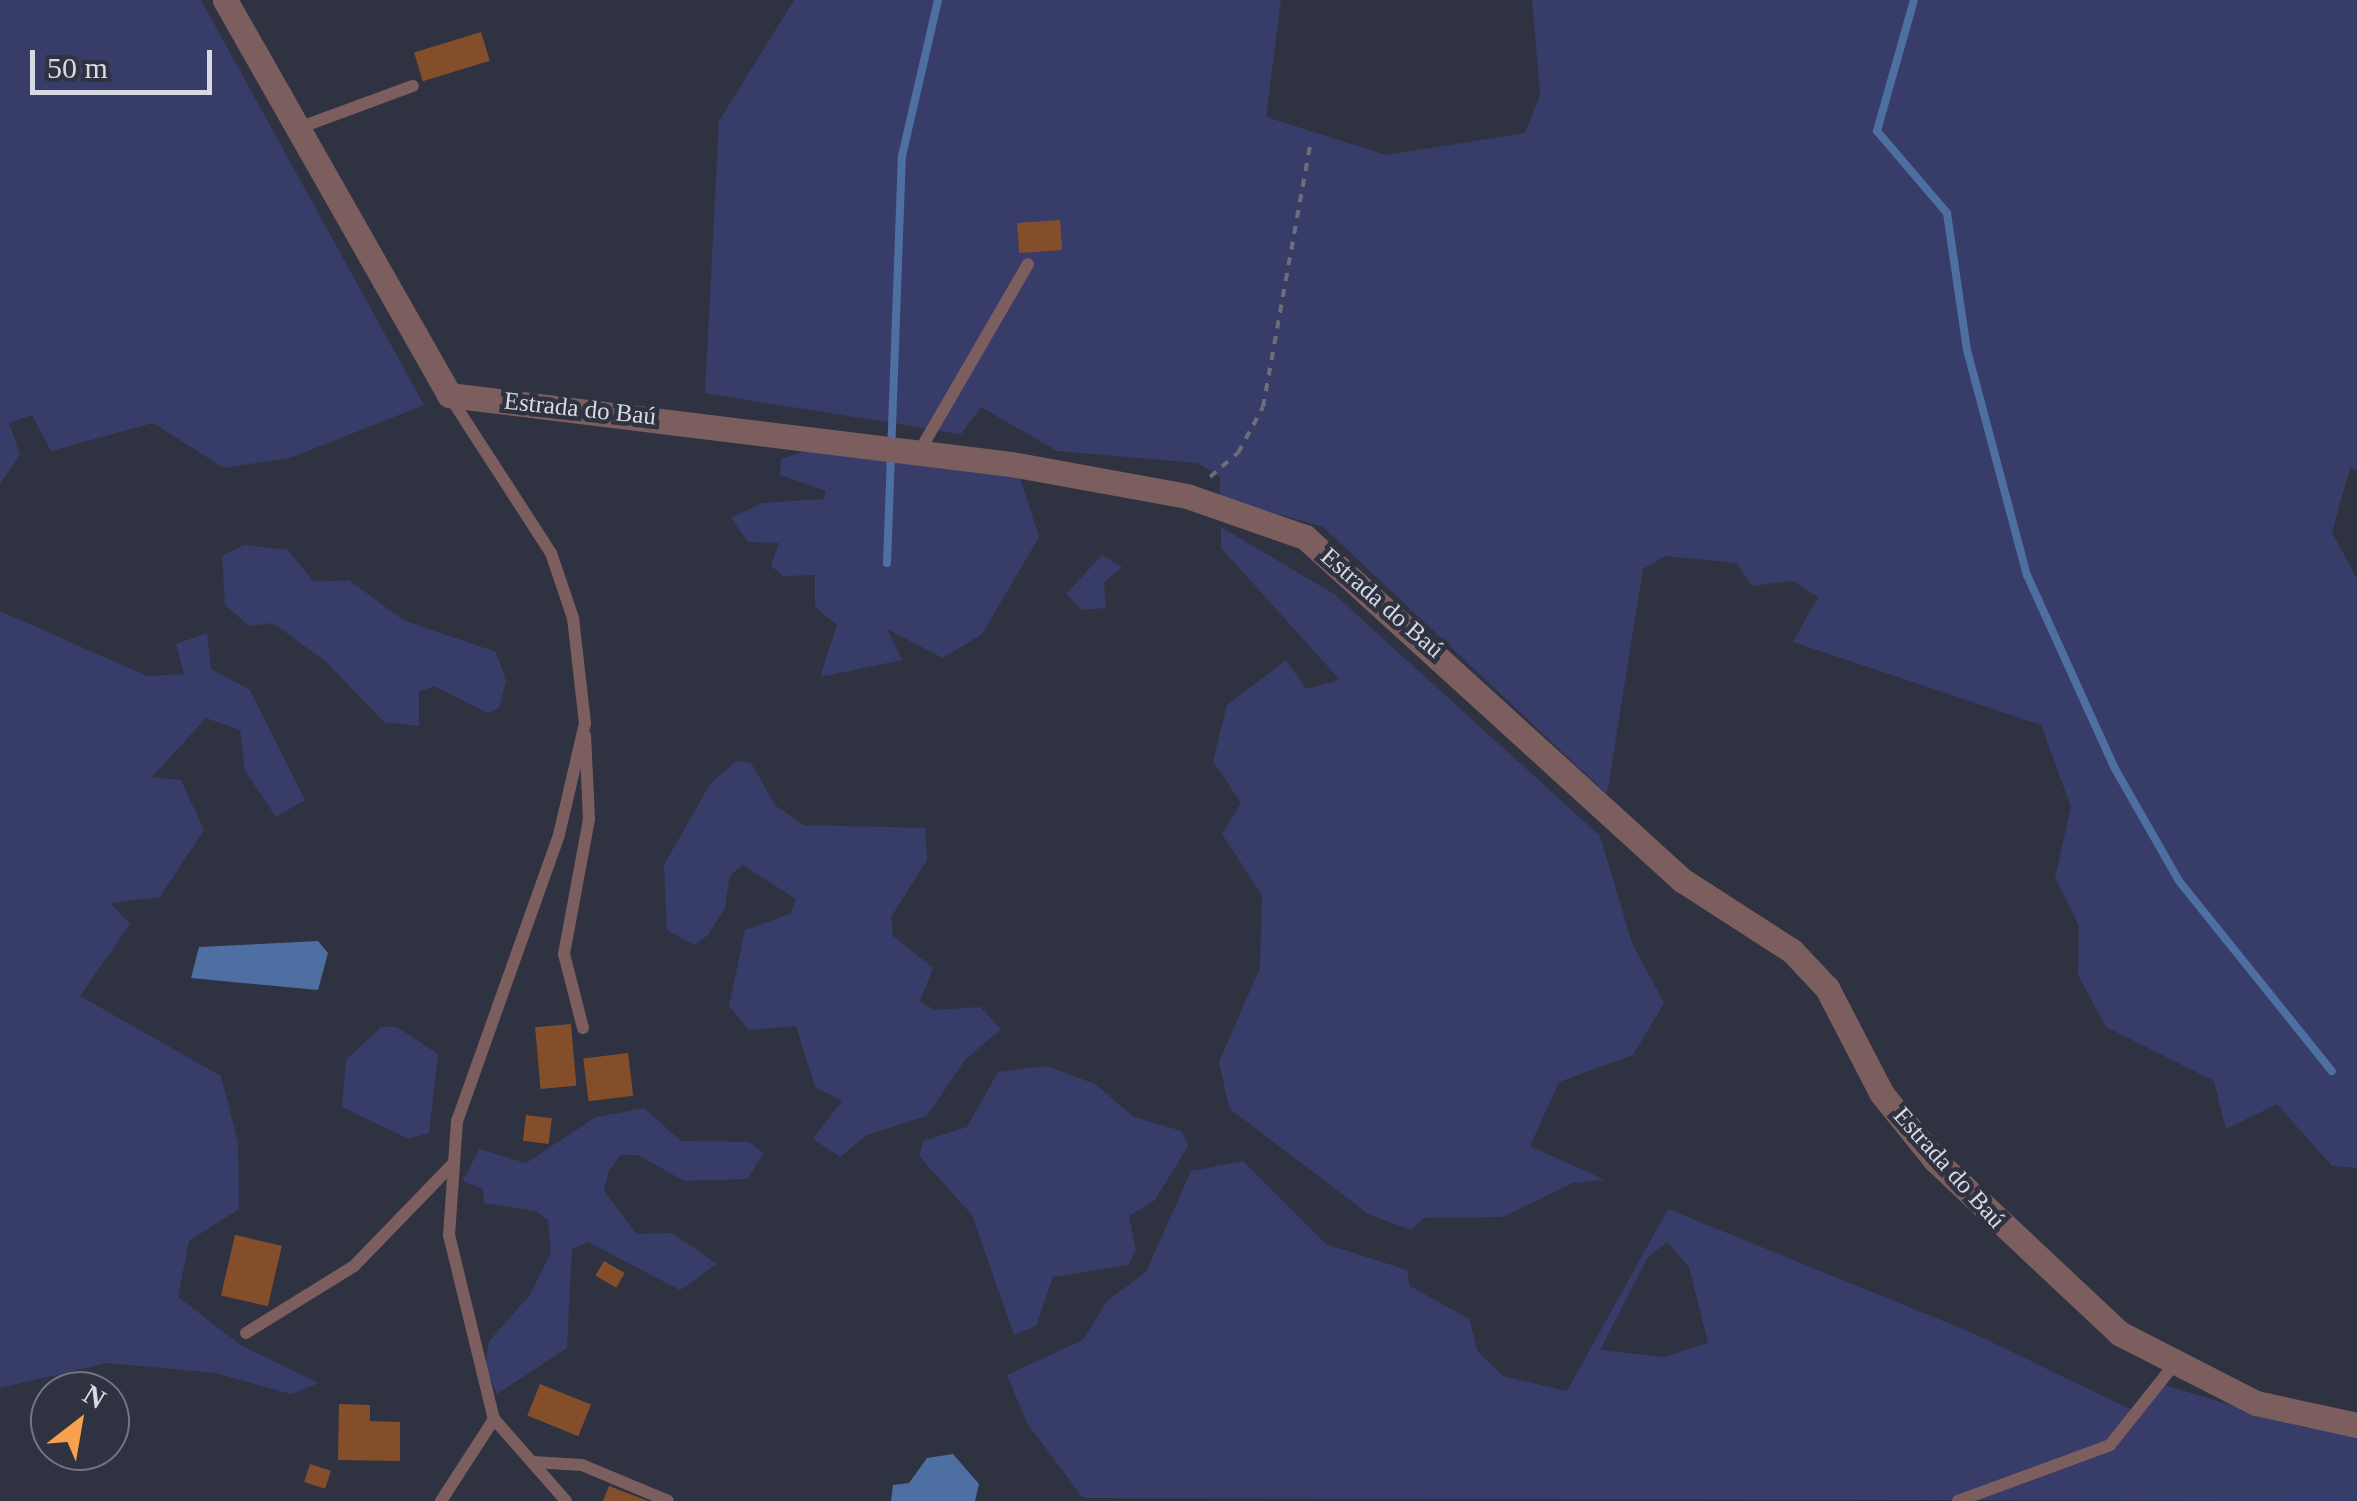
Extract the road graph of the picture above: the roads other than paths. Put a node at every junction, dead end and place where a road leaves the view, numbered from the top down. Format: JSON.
{"nodes":[{"id":1,"x":225,"y":0,"type":"edge"},
{"id":2,"x":414,"y":86,"type":"dead end"},
{"id":3,"x":304,"y":126,"type":"junction"},
{"id":4,"x":1028,"y":264,"type":"dead end"},
{"id":5,"x":449,"y":394,"type":"junction"},
{"id":6,"x":919,"y":453,"type":"junction"},
{"id":7,"x":585,"y":722,"type":"junction"},
{"id":8,"x":584,"y":1028,"type":"dead end"},
{"id":9,"x":452,"y":1165,"type":"junction"},
{"id":10,"x":246,"y":1333,"type":"dead end"},
{"id":11,"x":2173,"y":1366,"type":"junction"},
{"id":12,"x":494,"y":1419,"type":"junction"},
{"id":13,"x":2357,"y":1425,"type":"edge"},
{"id":14,"x":532,"y":1462,"type":"junction"},
{"id":15,"x":441,"y":1501,"type":"edge"},
{"id":16,"x":566,"y":1501,"type":"edge"},
{"id":17,"x":668,"y":1501,"type":"edge"},
{"id":18,"x":1958,"y":1501,"type":"edge"}],
"edges":[{"from":1,"to":3,"type":"street"},
{"from":2,"to":3,"type":"lane"},
{"from":3,"to":5,"type":"street"},
{"from":4,"to":6,"type":"lane"},
{"from":5,"to":6,"type":"street","name":"Estrada do Baú"},
{"from":5,"to":7,"type":"lane"},
{"from":6,"to":11,"type":"street","name":"Estrada do Baú"},
{"from":7,"to":8,"type":"lane"},
{"from":7,"to":9,"type":"lane"},
{"from":9,"to":10,"type":"lane"},
{"from":9,"to":12,"type":"lane"},
{"from":11,"to":13,"type":"street","name":"Estrada do Baú"},
{"from":11,"to":18,"type":"lane"},
{"from":12,"to":14,"type":"lane"},
{"from":12,"to":15,"type":"lane"},
{"from":14,"to":16,"type":"lane"},
{"from":14,"to":17,"type":"lane"}]}
